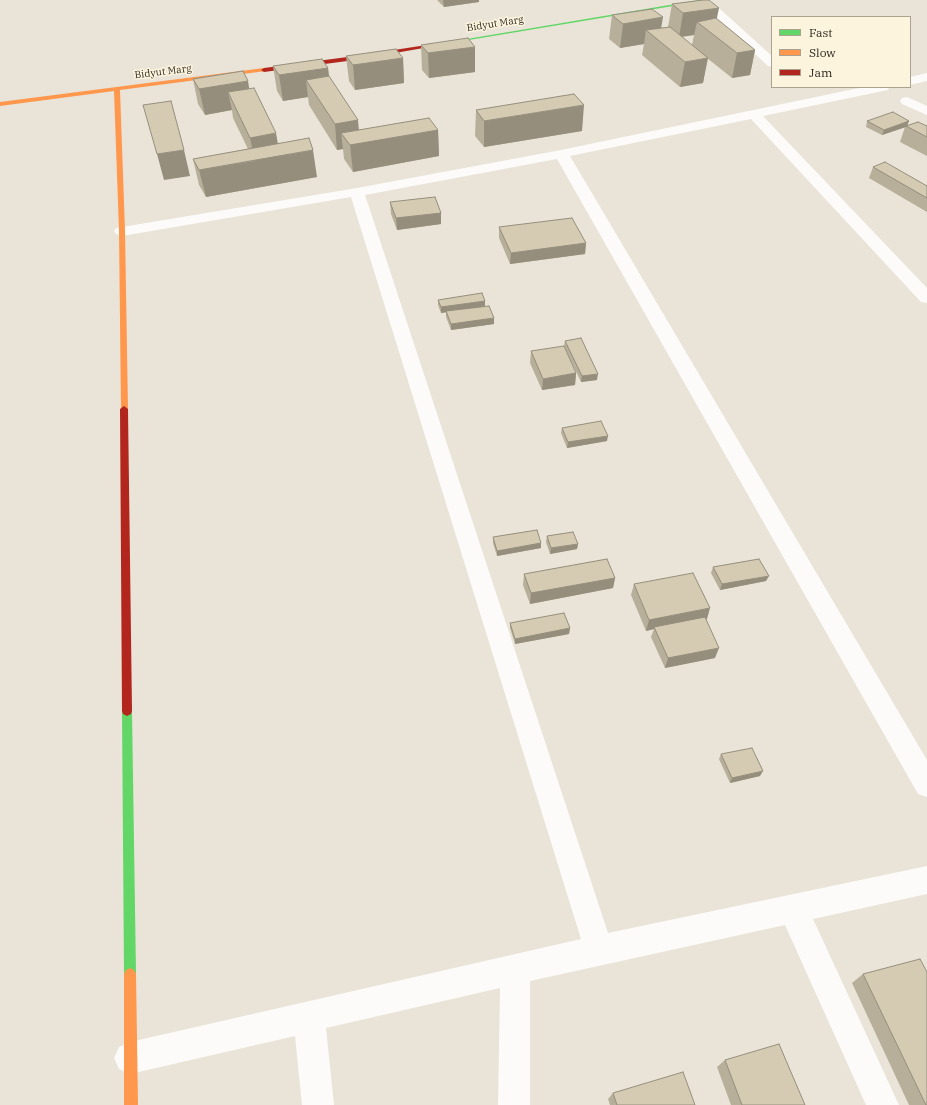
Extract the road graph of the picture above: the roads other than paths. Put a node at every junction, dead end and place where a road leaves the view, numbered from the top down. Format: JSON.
{"nodes":[{"id":1,"x":706,"y":0,"type":"edge"},
{"id":2,"x":349,"y":49,"type":"dead end"},
{"id":3,"x":355,"y":58,"type":"junction"},
{"id":4,"x":771,"y":62,"type":"edge"},
{"id":5,"x":927,"y":77,"type":"edge"},
{"id":6,"x":911,"y":81,"type":"edge"},
{"id":7,"x":879,"y":88,"type":"edge"},
{"id":8,"x":117,"y":89,"type":"junction"},
{"id":9,"x":804,"y":92,"type":"dead end"},
{"id":10,"x":814,"y":101,"type":"junction"},
{"id":11,"x":907,"y":102,"type":"dead end"},
{"id":12,"x":0,"y":104,"type":"edge"},
{"id":13,"x":927,"y":111,"type":"edge"},
{"id":14,"x":753,"y":113,"type":"junction"},
{"id":15,"x":561,"y":154,"type":"junction"},
{"id":16,"x":357,"y":192,"type":"junction"},
{"id":17,"x":122,"y":231,"type":"junction"},
{"id":18,"x":927,"y":298,"type":"edge"},
{"id":19,"x":927,"y":785,"type":"edge"},
{"id":20,"x":927,"y":880,"type":"edge"},
{"id":21,"x":793,"y":909,"type":"junction"},
{"id":22,"x":599,"y":950,"type":"junction"},
{"id":23,"x":515,"y":970,"type":"junction"},
{"id":24,"x":309,"y":1017,"type":"junction"},
{"id":25,"x":130,"y":1058,"type":"junction"},
{"id":26,"x":130,"y":1105,"type":"edge"},
{"id":27,"x":318,"y":1105,"type":"edge"},
{"id":28,"x":514,"y":1105,"type":"edge"},
{"id":29,"x":883,"y":1105,"type":"edge"}],
"edges":[{"from":1,"to":3,"type":"street","name":"Bidyut Marg"},
{"from":1,"to":4,"type":"street"},
{"from":2,"to":3,"type":"street"},
{"from":3,"to":8,"type":"street","name":"Bidyut Marg"},
{"from":5,"to":6,"type":"street"},
{"from":7,"to":10,"type":"street"},
{"from":8,"to":12,"type":"street","name":"Bidyut Marg"},
{"from":8,"to":17,"type":"street"},
{"from":9,"to":10,"type":"street"},
{"from":10,"to":14,"type":"street"},
{"from":11,"to":13,"type":"street"},
{"from":14,"to":15,"type":"street"},
{"from":14,"to":18,"type":"street"},
{"from":15,"to":16,"type":"street"},
{"from":15,"to":19,"type":"street"},
{"from":16,"to":17,"type":"street"},
{"from":16,"to":22,"type":"street"},
{"from":17,"to":25,"type":"street"},
{"from":20,"to":21,"type":"street"},
{"from":21,"to":22,"type":"street"},
{"from":21,"to":29,"type":"street"},
{"from":22,"to":23,"type":"street"},
{"from":23,"to":24,"type":"street"},
{"from":23,"to":28,"type":"street"},
{"from":24,"to":25,"type":"street"},
{"from":24,"to":27,"type":"street"},
{"from":25,"to":26,"type":"street"}]}
